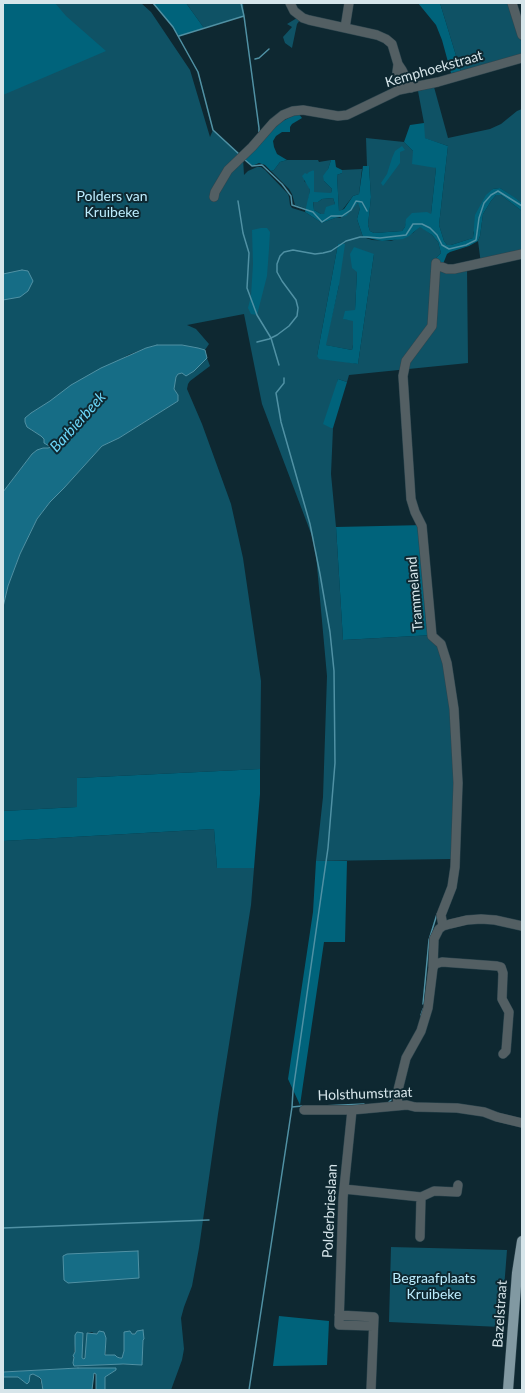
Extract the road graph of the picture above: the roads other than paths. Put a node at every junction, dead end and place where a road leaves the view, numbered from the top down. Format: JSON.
{"nodes":[{"id":1,"x":290,"y":3,"type":"edge"},
{"id":2,"x":349,"y":3,"type":"edge"},
{"id":3,"x":512,"y":3,"type":"edge"},
{"id":4,"x":345,"y":28,"type":"junction"},
{"id":5,"x":522,"y":35,"type":"edge"},
{"id":6,"x":522,"y":58,"type":"edge"},
{"id":7,"x":398,"y":64,"type":"junction"},
{"id":8,"x":411,"y":88,"type":"junction"},
{"id":9,"x":399,"y":90,"type":"junction"},
{"id":10,"x":214,"y":197,"type":"dead end"},
{"id":11,"x":522,"y":254,"type":"edge"},
{"id":12,"x":443,"y":926,"type":"junction"},
{"id":13,"x":522,"y":926,"type":"edge"},
{"id":14,"x":433,"y":968,"type":"junction"},
{"id":15,"x":504,"y":1054,"type":"dead end"},
{"id":16,"x":398,"y":1105,"type":"junction"},
{"id":17,"x":304,"y":1110,"type":"dead end"},
{"id":18,"x":352,"y":1110,"type":"junction"},
{"id":19,"x":522,"y":1123,"type":"edge"},
{"id":20,"x":458,"y":1185,"type":"dead end"},
{"id":21,"x":344,"y":1189,"type":"junction"},
{"id":22,"x":421,"y":1196,"type":"junction"},
{"id":23,"x":420,"y":1238,"type":"dead end"},
{"id":24,"x":522,"y":1240,"type":"edge"},
{"id":25,"x":371,"y":1390,"type":"edge"},
{"id":26,"x":508,"y":1390,"type":"edge"}],
"edges":[{"from":1,"to":4,"type":"street"},
{"from":2,"to":4,"type":"street"},
{"from":3,"to":5,"type":"street"},
{"from":4,"to":7,"type":"street"},
{"from":6,"to":8,"type":"street","name":"Kemphoekstraat"},
{"from":7,"to":8,"type":"street"},
{"from":7,"to":9,"type":"street"},
{"from":8,"to":9,"type":"street","name":"Kemphoekstraat"},
{"from":9,"to":10,"type":"street","name":"Kemphoekstraat"},
{"from":11,"to":12,"type":"street","name":"Trammeland"},
{"from":12,"to":13,"type":"street"},
{"from":12,"to":14,"type":"street"},
{"from":14,"to":15,"type":"street"},
{"from":14,"to":16,"type":"street"},
{"from":16,"to":18,"type":"street","name":"Holsthumstraat"},
{"from":16,"to":19,"type":"street","name":"Holsthumstraat"},
{"from":17,"to":18,"type":"street","name":"Holsthumstraat"},
{"from":18,"to":21,"type":"street","name":"Polderbrieslaan"},
{"from":20,"to":22,"type":"street"},
{"from":21,"to":22,"type":"street"},
{"from":21,"to":25,"type":"street","name":"Polderbrieslaan"},
{"from":22,"to":23,"type":"street"},
{"from":24,"to":26,"type":"main road","name":"Bazelstraat"}]}
